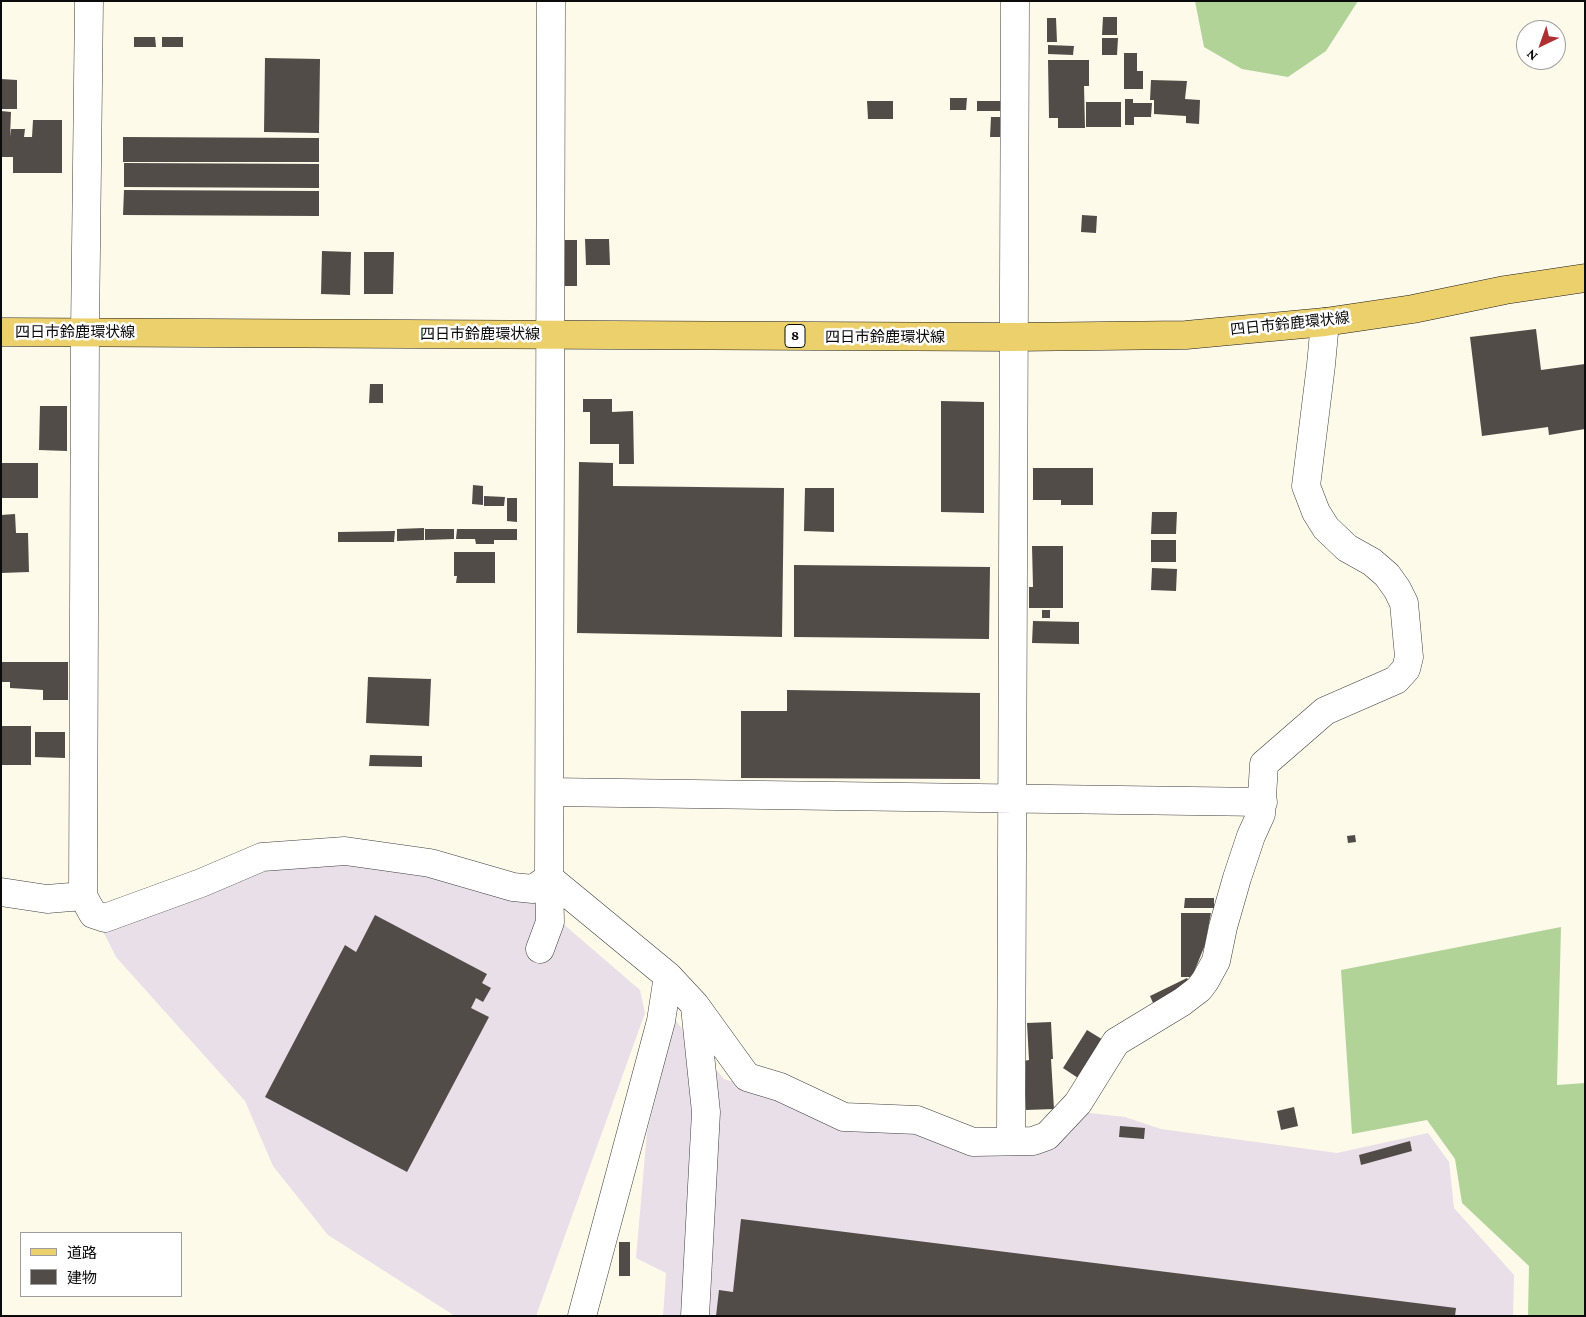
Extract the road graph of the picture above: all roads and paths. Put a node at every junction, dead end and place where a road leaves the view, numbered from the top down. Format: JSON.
{"nodes":[{"id":1,"x":89,"y":1,"type":"edge"},
{"id":2,"x":551,"y":1,"type":"edge"},
{"id":3,"x":1015,"y":1,"type":"edge"},
{"id":4,"x":1585,"y":278,"type":"edge"},
{"id":5,"x":1324,"y":322,"type":"junction"},
{"id":6,"x":85,"y":331,"type":"junction"},
{"id":7,"x":1,"y":332,"type":"edge"},
{"id":8,"x":551,"y":335,"type":"junction"},
{"id":9,"x":1015,"y":337,"type":"junction"},
{"id":10,"x":550,"y":792,"type":"junction"},
{"id":11,"x":1012,"y":799,"type":"junction"},
{"id":12,"x":1262,"y":802,"type":"junction"},
{"id":13,"x":549,"y":878,"type":"junction"},
{"id":14,"x":1,"y":892,"type":"edge"},
{"id":15,"x":83,"y":896,"type":"junction"},
{"id":16,"x":540,"y":949,"type":"dead end"},
{"id":17,"x":668,"y":976,"type":"junction"},
{"id":18,"x":695,"y":1005,"type":"junction"},
{"id":19,"x":1011,"y":1140,"type":"junction"},
{"id":20,"x":582,"y":1316,"type":"edge"},
{"id":21,"x":695,"y":1316,"type":"edge"}],
"edges":[{"from":1,"to":6,"type":"street"},
{"from":2,"to":8,"type":"street"},
{"from":3,"to":9,"type":"street"},
{"from":4,"to":5,"type":"main road","name":"四日市鈴鹿環状線","number":"8"},
{"from":5,"to":9,"type":"main road","name":"四日市鈴鹿環状線","number":"8"},
{"from":5,"to":12,"type":"street"},
{"from":6,"to":7,"type":"main road","name":"四日市鈴鹿環状線","number":"8"},
{"from":6,"to":8,"type":"main road","name":"四日市鈴鹿環状線","number":"8"},
{"from":6,"to":15,"type":"street"},
{"from":8,"to":9,"type":"main road","name":"四日市鈴鹿環状線","number":"8"},
{"from":8,"to":10,"type":"street"},
{"from":9,"to":11,"type":"street"},
{"from":10,"to":11,"type":"street"},
{"from":10,"to":13,"type":"street"},
{"from":11,"to":12,"type":"street"},
{"from":11,"to":19,"type":"street"},
{"from":12,"to":19,"type":"street"},
{"from":13,"to":15,"type":"street"},
{"from":13,"to":16,"type":"street"},
{"from":13,"to":17,"type":"street"},
{"from":14,"to":15,"type":"street"},
{"from":17,"to":18,"type":"street"},
{"from":17,"to":20,"type":"street"},
{"from":18,"to":19,"type":"street"},
{"from":18,"to":21,"type":"street"}]}
